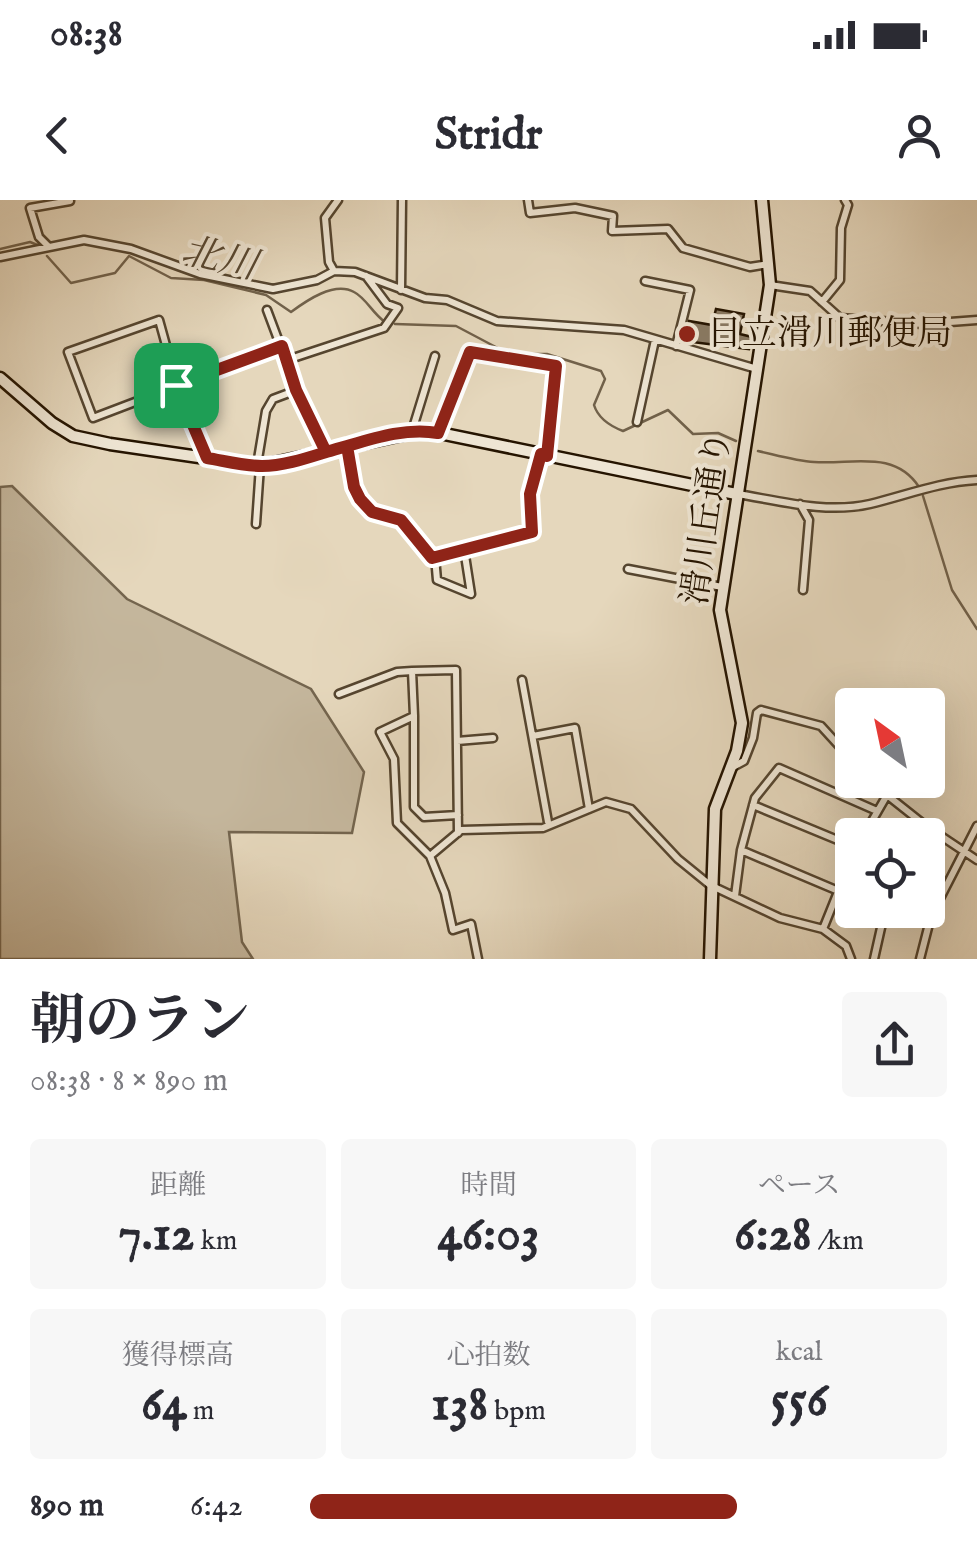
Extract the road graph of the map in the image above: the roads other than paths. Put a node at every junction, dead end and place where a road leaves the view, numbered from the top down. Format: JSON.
{"nodes":[{"id":1,"x":338,"y":200,"type":"edge"},
{"id":2,"x":402,"y":200,"type":"edge"},
{"id":3,"x":528,"y":200,"type":"edge"},
{"id":4,"x":762,"y":200,"type":"edge"},
{"id":5,"x":844,"y":200,"type":"edge"},
{"id":6,"x":70,"y":202,"type":"edge"},
{"id":7,"x":27,"y":204,"type":"edge"},
{"id":8,"x":50,"y":248,"type":"junction"},
{"id":9,"x":0,"y":258,"type":"edge"},
{"id":10,"x":770,"y":263,"type":"junction"},
{"id":11,"x":334,"y":271,"type":"junction"},
{"id":12,"x":366,"y":276,"type":"junction"},
{"id":13,"x":644,"y":281,"type":"dead end"},
{"id":14,"x":770,"y":285,"type":"junction"},
{"id":15,"x":402,"y":290,"type":"junction"},
{"id":16,"x":822,"y":302,"type":"junction"},
{"id":17,"x":267,"y":310,"type":"dead end"},
{"id":18,"x":977,"y":320,"type":"edge"},
{"id":19,"x":655,"y":340,"type":"junction"},
{"id":20,"x":282,"y":346,"type":"junction"},
{"id":21,"x":676,"y":346,"type":"junction"},
{"id":22,"x":435,"y":356,"type":"dead end"},
{"id":23,"x":287,"y":360,"type":"junction"},
{"id":24,"x":757,"y":369,"type":"junction"},
{"id":25,"x":0,"y":378,"type":"edge"},
{"id":26,"x":176,"y":385,"type":"junction"},
{"id":27,"x":296,"y":390,"type":"junction"},
{"id":28,"x":637,"y":422,"type":"dead end"},
{"id":29,"x":412,"y":431,"type":"junction"},
{"id":30,"x":438,"y":433,"type":"junction"},
{"id":31,"x":347,"y":446,"type":"junction"},
{"id":32,"x":326,"y":452,"type":"junction"},
{"id":33,"x":544,"y":455,"type":"junction"},
{"id":34,"x":207,"y":458,"type":"junction"},
{"id":35,"x":258,"y":466,"type":"junction"},
{"id":36,"x":977,"y":480,"type":"edge"},
{"id":37,"x":736,"y":494,"type":"junction"},
{"id":38,"x":800,"y":504,"type":"junction"},
{"id":39,"x":256,"y":524,"type":"dead end"},
{"id":40,"x":464,"y":549,"type":"junction"},
{"id":41,"x":434,"y":557,"type":"junction"},
{"id":42,"x":628,"y":568,"type":"dead end"},
{"id":43,"x":722,"y":587,"type":"junction"},
{"id":44,"x":803,"y":590,"type":"dead end"},
{"id":45,"x":412,"y":671,"type":"junction"},
{"id":46,"x":522,"y":680,"type":"dead end"},
{"id":47,"x":338,"y":694,"type":"dead end"},
{"id":48,"x":414,"y":716,"type":"junction"},
{"id":49,"x":532,"y":736,"type":"junction"},
{"id":50,"x":493,"y":738,"type":"dead end"},
{"id":51,"x":457,"y":741,"type":"junction"},
{"id":52,"x":835,"y":742,"type":"edge"},
{"id":53,"x":730,"y":768,"type":"junction"},
{"id":54,"x":884,"y":798,"type":"edge"},
{"id":55,"x":890,"y":798,"type":"edge"},
{"id":56,"x":753,"y":805,"type":"junction"},
{"id":57,"x":589,"y":809,"type":"junction"},
{"id":58,"x":877,"y":811,"type":"junction"},
{"id":59,"x":458,"y":815,"type":"junction"},
{"id":60,"x":873,"y":818,"type":"edge"},
{"id":61,"x":916,"y":818,"type":"edge"},
{"id":62,"x":548,"y":822,"type":"dead end"},
{"id":63,"x":977,"y":826,"type":"edge"},
{"id":64,"x":458,"y":833,"type":"junction"},
{"id":65,"x":945,"y":838,"type":"edge"},
{"id":66,"x":835,"y":839,"type":"edge"},
{"id":67,"x":742,"y":850,"type":"junction"},
{"id":68,"x":964,"y":851,"type":"junction"},
{"id":69,"x":430,"y":856,"type":"junction"},
{"id":70,"x":977,"y":860,"type":"edge"},
{"id":71,"x":710,"y":885,"type":"junction"},
{"id":72,"x":835,"y":890,"type":"edge"},
{"id":73,"x":835,"y":893,"type":"edge"},
{"id":74,"x":735,"y":896,"type":"junction"},
{"id":75,"x":881,"y":928,"type":"edge"},
{"id":76,"x":823,"y":929,"type":"junction"},
{"id":77,"x":478,"y":959,"type":"edge"},
{"id":78,"x":710,"y":959,"type":"edge"},
{"id":79,"x":851,"y":959,"type":"edge"},
{"id":80,"x":874,"y":959,"type":"edge"},
{"id":81,"x":920,"y":959,"type":"edge"}],
"edges":[{"from":1,"to":11,"type":"street"},
{"from":2,"to":15,"type":"street"},
{"from":3,"to":10,"type":"street"},
{"from":4,"to":10,"type":"street","name":"滑川丘通り"},
{"from":5,"to":16,"type":"street"},
{"from":6,"to":7,"type":"street"},
{"from":7,"to":8,"type":"street"},
{"from":8,"to":9,"type":"street"},
{"from":8,"to":11,"type":"street"},
{"from":10,"to":14,"type":"street","name":"滑川丘通り"},
{"from":11,"to":12,"type":"street"},
{"from":12,"to":15,"type":"street"},
{"from":12,"to":23,"type":"street"},
{"from":13,"to":21,"type":"street"},
{"from":14,"to":16,"type":"street"},
{"from":14,"to":24,"type":"street","name":"滑川丘通り"},
{"from":15,"to":19,"type":"street"},
{"from":16,"to":18,"type":"street"},
{"from":17,"to":20,"type":"street"},
{"from":19,"to":21,"type":"street"},
{"from":19,"to":28,"type":"street"},
{"from":20,"to":23,"type":"street"},
{"from":20,"to":26,"type":"street"},
{"from":21,"to":24,"type":"street"},
{"from":22,"to":29,"type":"street"},
{"from":23,"to":27,"type":"street"},
{"from":24,"to":37,"type":"street","name":"滑川丘通り"},
{"from":25,"to":34,"type":"street"},
{"from":26,"to":26,"type":"street"},
{"from":26,"to":34,"type":"street"},
{"from":27,"to":32,"type":"street"},
{"from":27,"to":35,"type":"street"},
{"from":29,"to":30,"type":"street"},
{"from":29,"to":31,"type":"street"},
{"from":30,"to":33,"type":"street"},
{"from":30,"to":33,"type":"street"},
{"from":31,"to":32,"type":"street"},
{"from":31,"to":41,"type":"street"},
{"from":32,"to":35,"type":"street"},
{"from":33,"to":37,"type":"street"},
{"from":33,"to":40,"type":"street"},
{"from":34,"to":35,"type":"street"},
{"from":35,"to":39,"type":"street"},
{"from":36,"to":38,"type":"street"},
{"from":37,"to":38,"type":"street"},
{"from":37,"to":43,"type":"street","name":"滑川丘通り"},
{"from":38,"to":44,"type":"street"},
{"from":40,"to":41,"type":"street"},
{"from":40,"to":41,"type":"street"},
{"from":42,"to":43,"type":"street"},
{"from":43,"to":53,"type":"street","name":"滑川丘通り"},
{"from":45,"to":47,"type":"street"},
{"from":45,"to":48,"type":"street"},
{"from":45,"to":51,"type":"street"},
{"from":46,"to":49,"type":"street"},
{"from":48,"to":59,"type":"street"},
{"from":48,"to":69,"type":"street"},
{"from":49,"to":57,"type":"street"},
{"from":49,"to":62,"type":"street"},
{"from":50,"to":51,"type":"street"},
{"from":51,"to":59,"type":"street"},
{"from":52,"to":53,"type":"street"},
{"from":53,"to":71,"type":"street","name":"滑川丘通り"},
{"from":54,"to":58,"type":"street"},
{"from":55,"to":61,"type":"street"},
{"from":56,"to":58,"type":"street"},
{"from":56,"to":66,"type":"street"},
{"from":56,"to":67,"type":"street"},
{"from":57,"to":64,"type":"street"},
{"from":57,"to":71,"type":"street"},
{"from":58,"to":60,"type":"street"},
{"from":59,"to":64,"type":"street"},
{"from":63,"to":68,"type":"street"},
{"from":64,"to":69,"type":"street"},
{"from":65,"to":68,"type":"street"},
{"from":67,"to":72,"type":"street"},
{"from":67,"to":74,"type":"street"},
{"from":68,"to":70,"type":"street"},
{"from":68,"to":81,"type":"street"},
{"from":69,"to":77,"type":"street"},
{"from":71,"to":74,"type":"street"},
{"from":71,"to":78,"type":"street","name":"滑川丘通り"},
{"from":73,"to":76,"type":"street"},
{"from":74,"to":76,"type":"street"},
{"from":75,"to":80,"type":"street"},
{"from":76,"to":79,"type":"street"}]}
